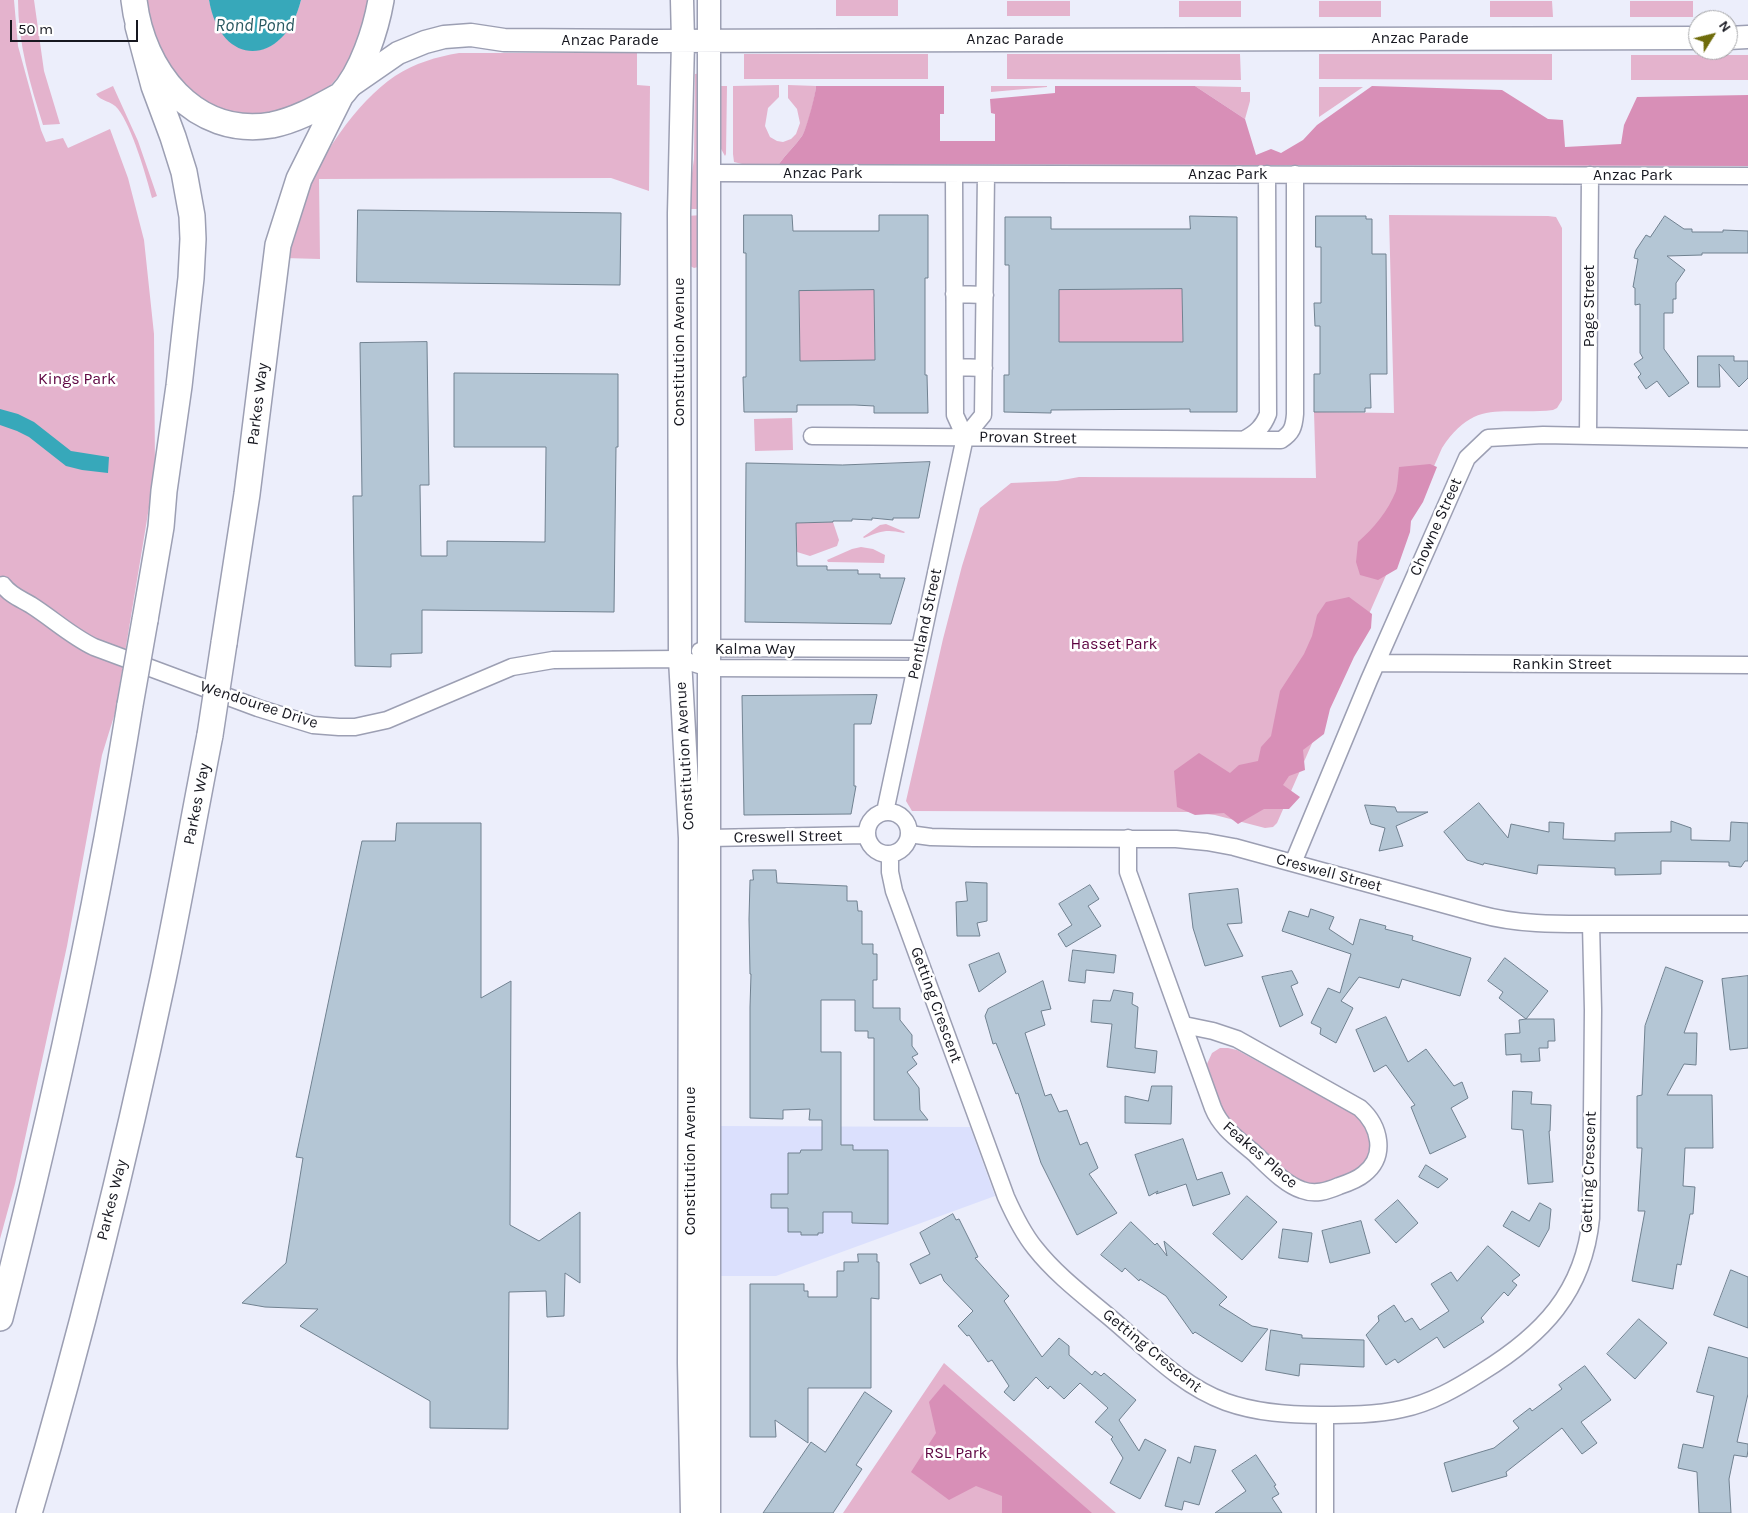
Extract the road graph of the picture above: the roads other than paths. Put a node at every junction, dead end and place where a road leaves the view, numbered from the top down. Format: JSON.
{"nodes":[{"id":1,"x":118,"y":0,"type":"edge"},
{"id":2,"x":134,"y":0,"type":"edge"},
{"id":3,"x":381,"y":0,"type":"edge"},
{"id":4,"x":682,"y":0,"type":"edge"},
{"id":5,"x":709,"y":0,"type":"edge"},
{"id":6,"x":138,"y":26,"type":"junction"},
{"id":7,"x":1688,"y":38,"type":"edge"},
{"id":8,"x":710,"y":40,"type":"junction"},
{"id":9,"x":683,"y":41,"type":"junction"},
{"id":10,"x":344,"y":92,"type":"junction"},
{"id":11,"x":709,"y":173,"type":"junction"},
{"id":12,"x":954,"y":174,"type":"junction"},
{"id":13,"x":986,"y":174,"type":"junction"},
{"id":14,"x":1267,"y":174,"type":"junction"},
{"id":15,"x":1295,"y":174,"type":"junction"},
{"id":16,"x":1590,"y":175,"type":"junction"},
{"id":17,"x":1748,"y":176,"type":"edge"},
{"id":18,"x":192,"y":216,"type":"junction"},
{"id":19,"x":954,"y":294,"type":"junction"},
{"id":20,"x":985,"y":295,"type":"junction"},
{"id":21,"x":955,"y":367,"type":"junction"},
{"id":22,"x":984,"y":368,"type":"junction"},
{"id":23,"x":1268,"y":387,"type":"junction"},
{"id":24,"x":1295,"y":387,"type":"junction"},
{"id":25,"x":812,"y":436,"type":"dead end"},
{"id":26,"x":1588,"y":436,"type":"junction"},
{"id":27,"x":965,"y":437,"type":"junction"},
{"id":28,"x":1244,"y":439,"type":"junction"},
{"id":29,"x":1748,"y":439,"type":"edge"},
{"id":30,"x":3,"y":585,"type":"dead end"},
{"id":31,"x":920,"y":649,"type":"junction"},
{"id":32,"x":709,"y":658,"type":"junction"},
{"id":33,"x":680,"y":659,"type":"junction"},
{"id":34,"x":1377,"y":662,"type":"junction"},
{"id":35,"x":1748,"y":665,"type":"edge"},
{"id":36,"x":915,"y":669,"type":"junction"},
{"id":37,"x":885,"y":812,"type":"junction"},
{"id":38,"x":909,"y":834,"type":"junction"},
{"id":39,"x":866,"y":835,"type":"junction"},
{"id":40,"x":709,"y":838,"type":"junction"},
{"id":41,"x":1128,"y":838,"type":"junction"},
{"id":42,"x":890,"y":854,"type":"junction"},
{"id":43,"x":1293,"y":863,"type":"junction"},
{"id":44,"x":1591,"y":924,"type":"junction"},
{"id":45,"x":1748,"y":924,"type":"edge"},
{"id":46,"x":1184,"y":1025,"type":"junction"},
{"id":47,"x":699,"y":1286,"type":"junction"},
{"id":48,"x":0,"y":1318,"type":"edge"},
{"id":49,"x":1325,"y":1415,"type":"junction"},
{"id":50,"x":29,"y":1513,"type":"edge"},
{"id":51,"x":692,"y":1513,"type":"edge"},
{"id":52,"x":709,"y":1513,"type":"edge"},
{"id":53,"x":1325,"y":1513,"type":"edge"}],
"edges":[{"from":1,"to":18,"type":"main road"},
{"from":2,"to":6,"type":"main road"},
{"from":3,"to":10,"type":"main road","name":"Parkes Way"},
{"from":4,"to":9,"type":"street","name":"Constitution Avenue"},
{"from":5,"to":8,"type":"street","name":"Constitution Avenue"},
{"from":6,"to":10,"type":"main road"},
{"from":6,"to":18,"type":"main road"},
{"from":7,"to":8,"type":"street","name":"Anzac Parade"},
{"from":8,"to":9,"type":"street","name":"Anzac Parade"},
{"from":8,"to":11,"type":"street","name":"Constitution Avenue"},
{"from":9,"to":10,"type":"street","name":"Anzac Parade"},
{"from":9,"to":33,"type":"street","name":"Constitution Avenue"},
{"from":10,"to":50,"type":"main road","name":"Parkes Way","bridge":true},
{"from":11,"to":12,"type":"street","name":"Anzac Park"},
{"from":11,"to":32,"type":"street","name":"Constitution Avenue"},
{"from":12,"to":13,"type":"street","name":"Anzac Park"},
{"from":12,"to":19,"type":"street"},
{"from":13,"to":14,"type":"street","name":"Anzac Park"},
{"from":13,"to":20,"type":"street","name":"Pentland Street"},
{"from":14,"to":15,"type":"street","name":"Anzac Park"},
{"from":14,"to":23,"type":"street"},
{"from":15,"to":16,"type":"street","name":"Anzac Park"},
{"from":15,"to":24,"type":"street","name":"Provan Street"},
{"from":16,"to":17,"type":"street","name":"Anzac Park"},
{"from":16,"to":26,"type":"street","name":"Page Street"},
{"from":18,"to":48,"type":"main road","bridge":true},
{"from":19,"to":20,"type":"street"},
{"from":19,"to":21,"type":"street"},
{"from":20,"to":22,"type":"street","name":"Pentland Street"},
{"from":21,"to":22,"type":"street"},
{"from":21,"to":27,"type":"street"},
{"from":22,"to":27,"type":"street","name":"Pentland Street"},
{"from":23,"to":24,"type":"street"},
{"from":23,"to":28,"type":"street"},
{"from":24,"to":28,"type":"street","name":"Provan Street"},
{"from":25,"to":27,"type":"street","name":"Provan Street"},
{"from":26,"to":29,"type":"street","name":"Chowne Street"},
{"from":26,"to":34,"type":"street","name":"Chowne Street"},
{"from":27,"to":28,"type":"street","name":"Provan Street"},
{"from":27,"to":31,"type":"street","name":"Pentland Street"},
{"from":30,"to":33,"type":"street","name":"Wendouree Drive"},
{"from":31,"to":32,"type":"street","name":"Kalma Way"},
{"from":31,"to":36,"type":"street","name":"Pentland Street"},
{"from":32,"to":33,"type":"street","name":"Kalma Way"},
{"from":32,"to":36,"type":"street","name":"Kalma Way"},
{"from":32,"to":40,"type":"street","name":"Constitution Avenue"},
{"from":33,"to":47,"type":"street","name":"Constitution Avenue"},
{"from":34,"to":35,"type":"street","name":"Rankin Street"},
{"from":34,"to":43,"type":"street","name":"Chowne Street"},
{"from":36,"to":37,"type":"street","name":"Pentland Street"},
{"from":37,"to":38,"type":"street"},
{"from":37,"to":39,"type":"street"},
{"from":38,"to":41,"type":"street","name":"Creswell Street"},
{"from":38,"to":42,"type":"street"},
{"from":39,"to":40,"type":"street","name":"Creswell Street"},
{"from":39,"to":42,"type":"street"},
{"from":40,"to":47,"type":"street","name":"Constitution Avenue"},
{"from":41,"to":43,"type":"street","name":"Creswell Street"},
{"from":41,"to":46,"type":"street","name":"Feakes Place"},
{"from":42,"to":49,"type":"street","name":"Getting Crescent"},
{"from":43,"to":44,"type":"street","name":"Creswell Street"},
{"from":44,"to":45,"type":"street","name":"Creswell Street"},
{"from":44,"to":49,"type":"street","name":"Getting Crescent"},
{"from":46,"to":46,"type":"street","name":"Feakes Place"},
{"from":47,"to":51,"type":"street","name":"Constitution Avenue"},
{"from":47,"to":52,"type":"street","name":"Constitution Avenue"},
{"from":49,"to":53,"type":"street"}]}
